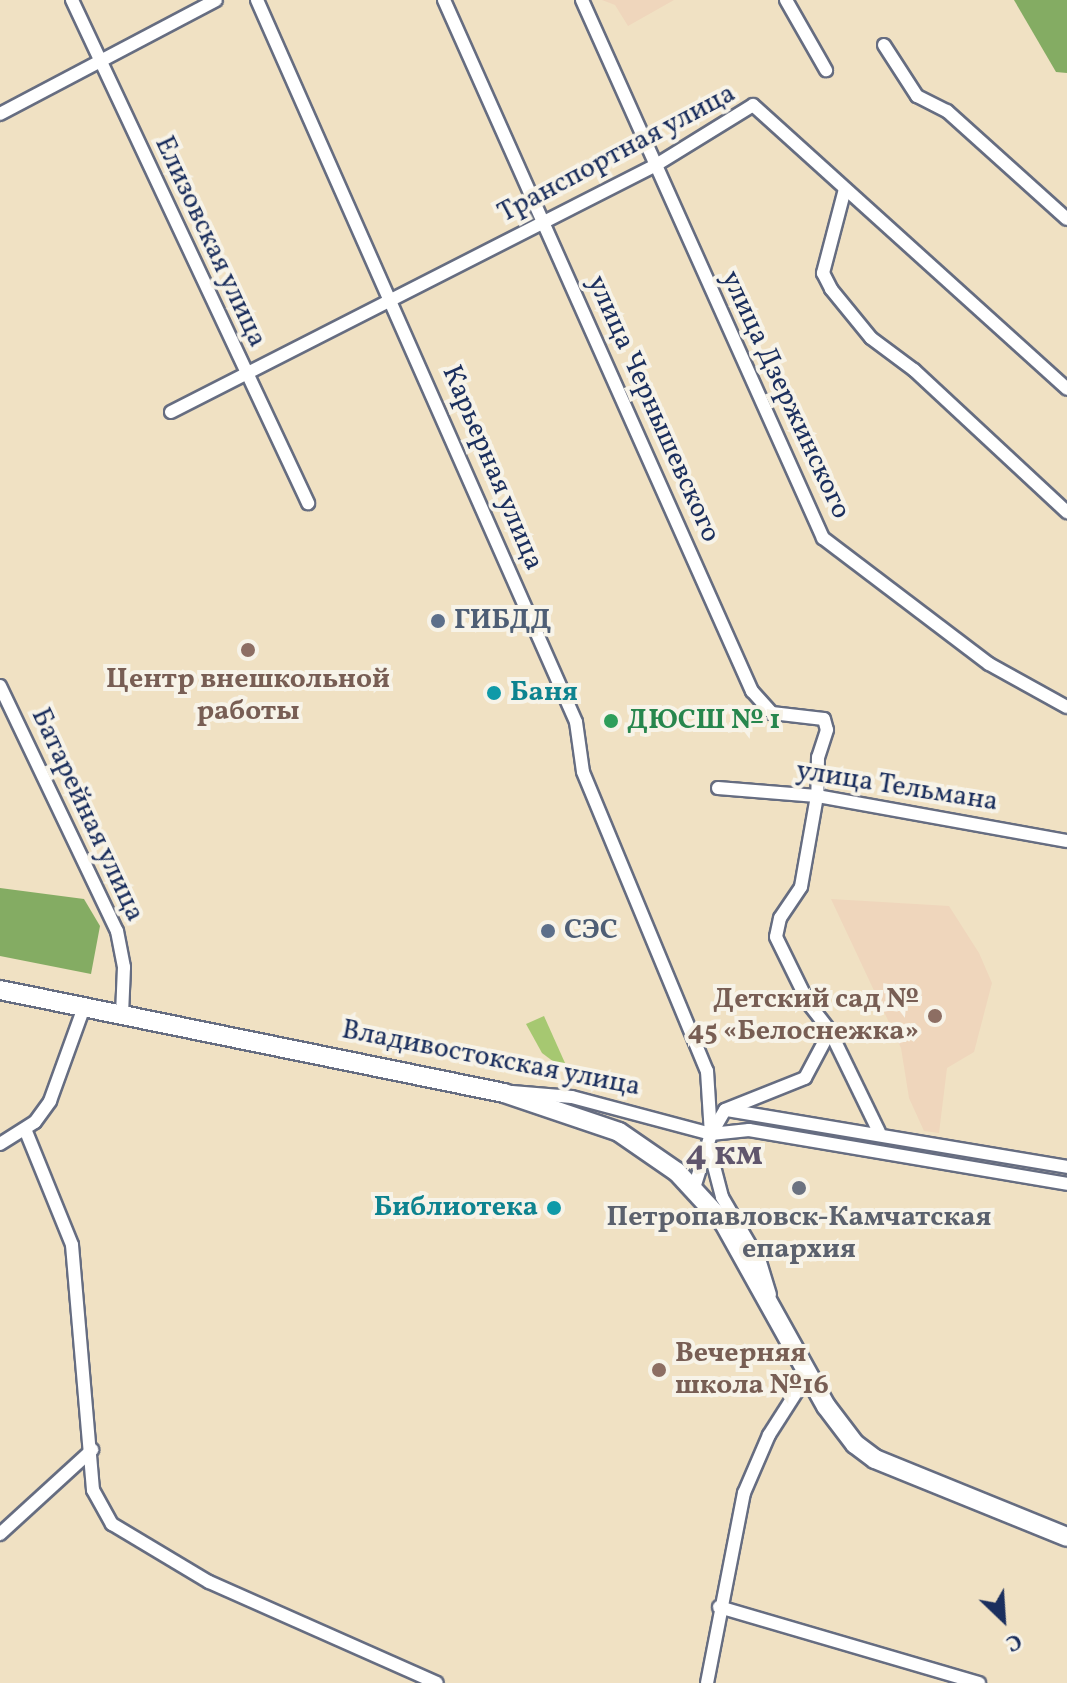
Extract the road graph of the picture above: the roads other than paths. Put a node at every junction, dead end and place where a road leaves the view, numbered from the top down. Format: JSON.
{"nodes":[{"id":1,"x":72,"y":0,"type":"edge"},
{"id":2,"x":216,"y":0,"type":"edge"},
{"id":3,"x":257,"y":0,"type":"edge"},
{"id":4,"x":444,"y":0,"type":"edge"},
{"id":5,"x":582,"y":0,"type":"edge"},
{"id":6,"x":786,"y":0,"type":"edge"},
{"id":7,"x":884,"y":45,"type":"dead end"},
{"id":8,"x":101,"y":63,"type":"junction"},
{"id":9,"x":826,"y":70,"type":"dead end"},
{"id":10,"x":0,"y":114,"type":"edge"},
{"id":11,"x":656,"y":165,"type":"junction"},
{"id":12,"x":845,"y":189,"type":"junction"},
{"id":13,"x":1067,"y":219,"type":"edge"},
{"id":14,"x":543,"y":221,"type":"junction"},
{"id":15,"x":392,"y":298,"type":"junction"},
{"id":16,"x":245,"y":373,"type":"junction"},
{"id":17,"x":1067,"y":389,"type":"edge"},
{"id":18,"x":171,"y":412,"type":"dead end"},
{"id":19,"x":308,"y":503,"type":"dead end"},
{"id":20,"x":1067,"y":512,"type":"edge"},
{"id":21,"x":0,"y":686,"type":"edge"},
{"id":22,"x":1067,"y":707,"type":"edge"},
{"id":23,"x":718,"y":788,"type":"dead end"},
{"id":24,"x":817,"y":796,"type":"junction"},
{"id":25,"x":1067,"y":841,"type":"edge"},
{"id":26,"x":0,"y":990,"type":"edge"},
{"id":27,"x":84,"y":1007,"type":"junction"},
{"id":28,"x":122,"y":1015,"type":"junction"},
{"id":29,"x":830,"y":1031,"type":"junction"},
{"id":30,"x":504,"y":1093,"type":"junction"},
{"id":31,"x":725,"y":1110,"type":"junction"},
{"id":32,"x":25,"y":1129,"type":"junction"},
{"id":33,"x":879,"y":1132,"type":"junction"},
{"id":34,"x":710,"y":1139,"type":"junction"},
{"id":35,"x":0,"y":1144,"type":"edge"},
{"id":36,"x":1067,"y":1167,"type":"edge"},
{"id":37,"x":1067,"y":1184,"type":"edge"},
{"id":38,"x":694,"y":1188,"type":"junction"},
{"id":39,"x":771,"y":1302,"type":"junction"},
{"id":40,"x":808,"y":1374,"type":"junction"},
{"id":41,"x":92,"y":1450,"type":"junction"},
{"id":42,"x":0,"y":1534,"type":"edge"},
{"id":43,"x":1067,"y":1537,"type":"edge"},
{"id":44,"x":719,"y":1607,"type":"junction"},
{"id":45,"x":437,"y":1683,"type":"edge"},
{"id":46,"x":707,"y":1683,"type":"edge"},
{"id":47,"x":979,"y":1683,"type":"edge"}],
"edges":[{"from":1,"to":8,"type":"street","name":"Елизовская улица"},
{"from":2,"to":8,"type":"street"},
{"from":3,"to":15,"type":"street","name":"Карьерная улица"},
{"from":4,"to":14,"type":"street","name":"улица Чернышевского"},
{"from":5,"to":11,"type":"street","name":"улица Дзержинского"},
{"from":6,"to":9,"type":"street"},
{"from":7,"to":13,"type":"street"},
{"from":8,"to":10,"type":"street"},
{"from":8,"to":16,"type":"street","name":"Елизовская улица"},
{"from":11,"to":12,"type":"street","name":"Транспортная улица"},
{"from":11,"to":14,"type":"street","name":"Транспортная улица"},
{"from":11,"to":22,"type":"street","name":"улица Дзержинского"},
{"from":12,"to":17,"type":"street","name":"Транспортная улица"},
{"from":12,"to":20,"type":"street"},
{"from":14,"to":15,"type":"street","name":"Транспортная улица"},
{"from":14,"to":24,"type":"street","name":"улица Чернышевского"},
{"from":15,"to":16,"type":"street","name":"Транспортная улица"},
{"from":15,"to":34,"type":"street","name":"Карьерная улица"},
{"from":16,"to":18,"type":"street","name":"Транспортная улица"},
{"from":16,"to":19,"type":"street","name":"Елизовская улица"},
{"from":21,"to":28,"type":"street","name":"Батарейная улица"},
{"from":23,"to":24,"type":"street","name":"улица Тельмана"},
{"from":24,"to":25,"type":"street","name":"улица Тельмана"},
{"from":24,"to":29,"type":"street"},
{"from":26,"to":27,"type":"main road","name":"Владивостокская улица"},
{"from":27,"to":28,"type":"main road","name":"Владивостокская улица"},
{"from":27,"to":32,"type":"street"},
{"from":28,"to":30,"type":"main road","name":"Владивостокская улица"},
{"from":29,"to":31,"type":"street"},
{"from":29,"to":33,"type":"street"},
{"from":30,"to":34,"type":"street","name":"Владивостокская улица"},
{"from":30,"to":38,"type":"main road"},
{"from":31,"to":33,"type":"street"},
{"from":31,"to":34,"type":"street"},
{"from":32,"to":35,"type":"street"},
{"from":32,"to":41,"type":"street"},
{"from":33,"to":36,"type":"street"},
{"from":34,"to":37,"type":"street","name":"Владивостокская улица"},
{"from":34,"to":38,"type":"street","name":"Карьерная улица"},
{"from":34,"to":39,"type":"street","name":"Карьерная улица"},
{"from":38,"to":39,"type":"main road"},
{"from":39,"to":40,"type":"main road"},
{"from":40,"to":43,"type":"main road"},
{"from":40,"to":44,"type":"street"},
{"from":41,"to":42,"type":"street"},
{"from":41,"to":45,"type":"street"},
{"from":44,"to":46,"type":"street"},
{"from":44,"to":47,"type":"street"}]}
